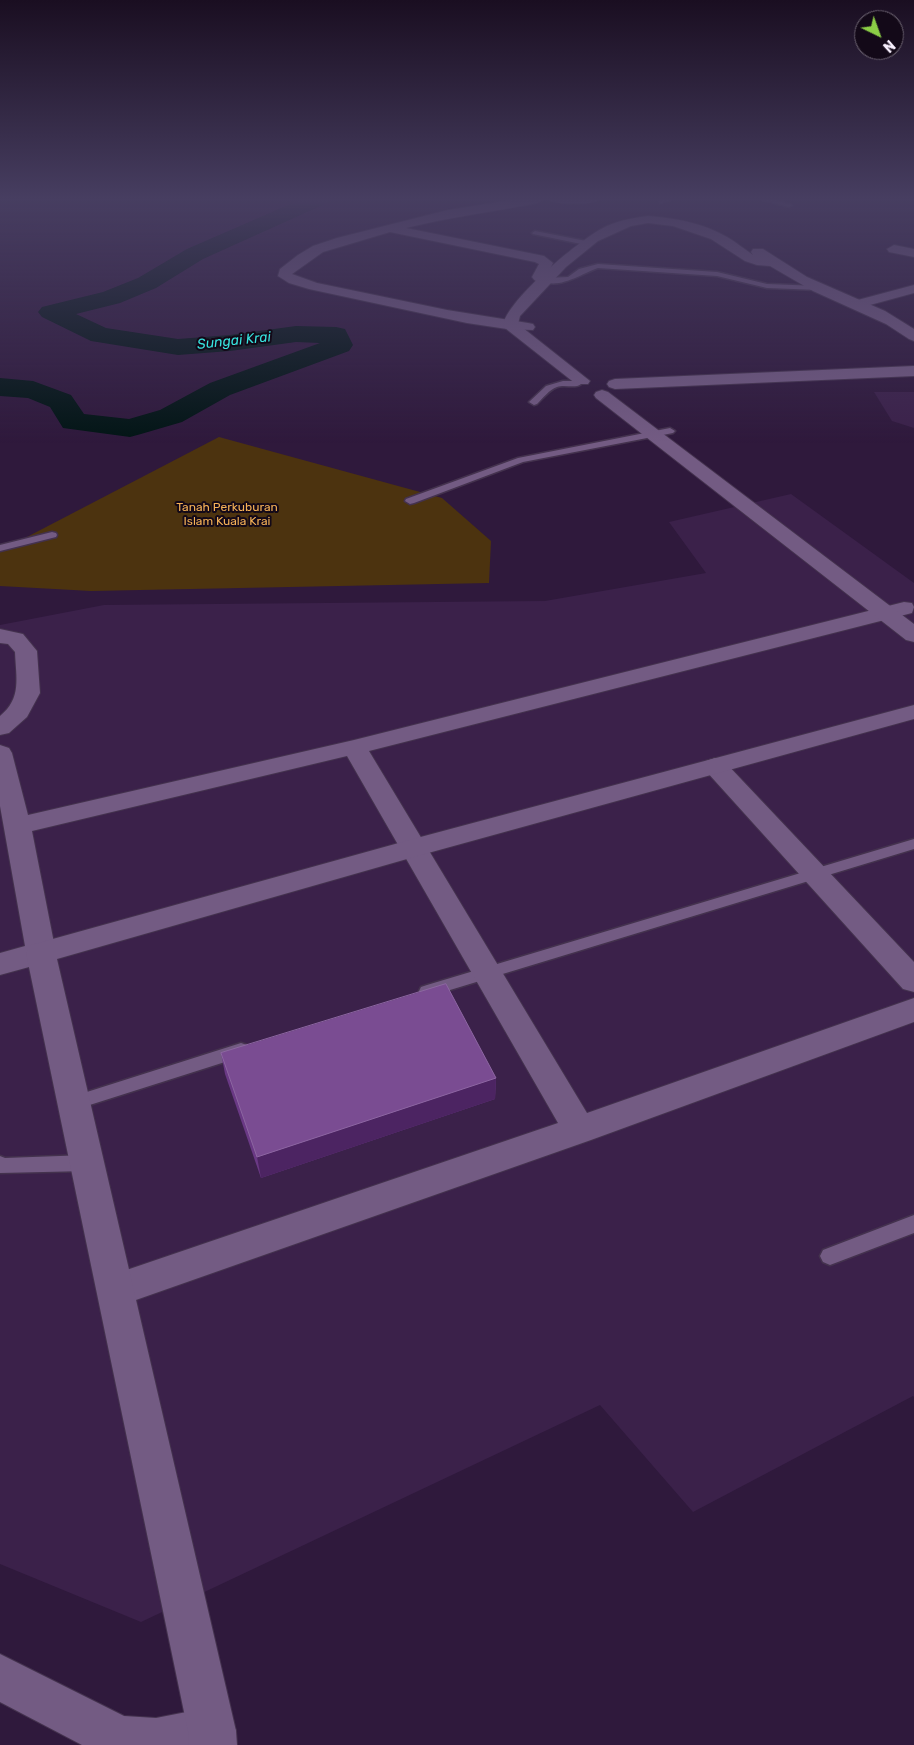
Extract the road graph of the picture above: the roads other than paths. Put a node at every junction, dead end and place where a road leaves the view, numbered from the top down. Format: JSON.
{"nodes":[{"id":1,"x":301,"y":280,"type":"edge"},
{"id":2,"x":545,"y":280,"type":"edge"},
{"id":3,"x":744,"y":280,"type":"edge"},
{"id":4,"x":805,"y":280,"type":"edge"},
{"id":5,"x":819,"y":288,"type":"junction"},
{"id":6,"x":914,"y":289,"type":"edge"},
{"id":7,"x":859,"y":304,"type":"junction"},
{"id":8,"x":512,"y":319,"type":"junction"},
{"id":9,"x":914,"y":336,"type":"edge"},
{"id":10,"x":914,"y":371,"type":"edge"},
{"id":11,"x":580,"y":382,"type":"junction"},
{"id":12,"x":608,"y":387,"type":"junction"},
{"id":13,"x":534,"y":402,"type":"dead end"},
{"id":14,"x":661,"y":432,"type":"junction"},
{"id":15,"x":410,"y":501,"type":"dead end"},
{"id":16,"x":52,"y":535,"type":"dead end"},
{"id":17,"x":0,"y":548,"type":"edge"},
{"id":18,"x":904,"y":610,"type":"edge"},
{"id":19,"x":914,"y":635,"type":"edge"},
{"id":20,"x":0,"y":636,"type":"edge"},
{"id":21,"x":914,"y":712,"type":"edge"},
{"id":22,"x":0,"y":728,"type":"edge"},
{"id":23,"x":354,"y":747,"type":"junction"},
{"id":24,"x":0,"y":753,"type":"edge"},
{"id":25,"x":715,"y":766,"type":"junction"},
{"id":26,"x":9,"y":828,"type":"edge"},
{"id":27,"x":914,"y":844,"type":"edge"},
{"id":28,"x":413,"y":848,"type":"junction"},
{"id":29,"x":815,"y":874,"type":"junction"},
{"id":30,"x":41,"y":953,"type":"junction"},
{"id":31,"x":0,"y":964,"type":"edge"},
{"id":32,"x":486,"y":972,"type":"junction"},
{"id":33,"x":914,"y":981,"type":"edge"},
{"id":34,"x":411,"y":996,"type":"edge"},
{"id":35,"x":914,"y":1010,"type":"edge"},
{"id":36,"x":252,"y":1047,"type":"edge"},
{"id":37,"x":74,"y":1104,"type":"junction"},
{"id":38,"x":579,"y":1130,"type":"junction"},
{"id":39,"x":87,"y":1163,"type":"junction"},
{"id":40,"x":0,"y":1164,"type":"edge"},
{"id":41,"x":914,"y":1224,"type":"edge"},
{"id":42,"x":830,"y":1256,"type":"dead end"},
{"id":43,"x":116,"y":1290,"type":"junction"},
{"id":44,"x":0,"y":1677,"type":"edge"},
{"id":45,"x":212,"y":1738,"type":"edge"}],
"edges":[{"from":1,"to":8,"type":"street"},
{"from":2,"to":8,"type":"street"},
{"from":3,"to":5,"type":"lane"},
{"from":4,"to":5,"type":"street"},
{"from":5,"to":7,"type":"street"},
{"from":6,"to":7,"type":"street"},
{"from":7,"to":9,"type":"street"},
{"from":8,"to":11,"type":"street"},
{"from":8,"to":12,"type":"street"},
{"from":10,"to":12,"type":"street"},
{"from":11,"to":12,"type":"street"},
{"from":11,"to":13,"type":"lane"},
{"from":12,"to":14,"type":"street"},
{"from":14,"to":15,"type":"lane"},
{"from":14,"to":18,"type":"street"},
{"from":16,"to":17,"type":"lane"},
{"from":18,"to":19,"type":"street"},
{"from":18,"to":23,"type":"street"},
{"from":20,"to":22,"type":"street"},
{"from":21,"to":25,"type":"street"},
{"from":23,"to":26,"type":"street"},
{"from":23,"to":28,"type":"street"},
{"from":24,"to":26,"type":"street"},
{"from":25,"to":28,"type":"street"},
{"from":25,"to":29,"type":"street"},
{"from":26,"to":30,"type":"street"},
{"from":27,"to":29,"type":"lane"},
{"from":28,"to":30,"type":"street"},
{"from":28,"to":32,"type":"street"},
{"from":29,"to":32,"type":"lane"},
{"from":29,"to":33,"type":"street"},
{"from":30,"to":31,"type":"street"},
{"from":30,"to":37,"type":"street"},
{"from":32,"to":34,"type":"lane"},
{"from":32,"to":38,"type":"street"},
{"from":35,"to":38,"type":"street"},
{"from":36,"to":37,"type":"lane"},
{"from":37,"to":39,"type":"street"},
{"from":38,"to":43,"type":"street"},
{"from":39,"to":40,"type":"lane"},
{"from":39,"to":43,"type":"street"},
{"from":41,"to":42,"type":"lane"},
{"from":43,"to":45,"type":"street"},
{"from":44,"to":45,"type":"street"}]}
